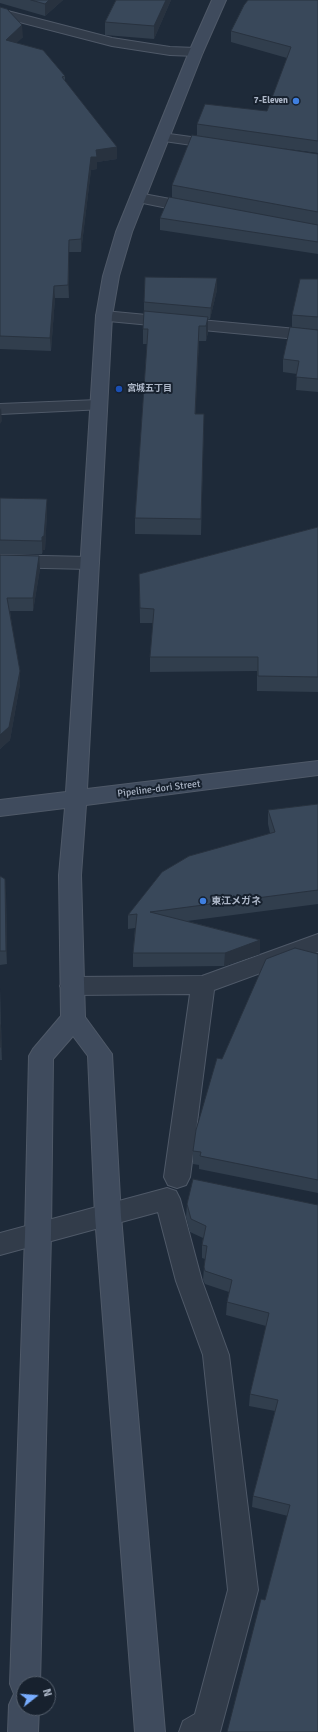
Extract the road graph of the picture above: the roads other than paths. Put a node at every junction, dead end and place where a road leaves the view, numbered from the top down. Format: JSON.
{"nodes":[{"id":1,"x":8,"y":0,"type":"edge"},
{"id":2,"x":219,"y":0,"type":"edge"},
{"id":3,"x":0,"y":6,"type":"edge"},
{"id":4,"x":0,"y":13,"type":"edge"},
{"id":5,"x":196,"y":52,"type":"junction"},
{"id":6,"x":162,"y":137,"type":"junction"},
{"id":7,"x":231,"y":147,"type":"edge"},
{"id":8,"x":138,"y":198,"type":"junction"},
{"id":9,"x":209,"y":211,"type":"edge"},
{"id":10,"x":104,"y":316,"type":"junction"},
{"id":11,"x":318,"y":336,"type":"edge"},
{"id":12,"x":98,"y":405,"type":"junction"},
{"id":13,"x":0,"y":409,"type":"edge"},
{"id":14,"x":0,"y":561,"type":"edge"},
{"id":15,"x":89,"y":563,"type":"junction"},
{"id":16,"x":318,"y":768,"type":"edge"},
{"id":17,"x":76,"y":799,"type":"junction"},
{"id":18,"x":0,"y":808,"type":"edge"},
{"id":19,"x":318,"y":943,"type":"edge"},
{"id":20,"x":203,"y":985,"type":"junction"},
{"id":21,"x":72,"y":986,"type":"junction"},
{"id":22,"x":73,"y":1019,"type":"junction"},
{"id":23,"x":182,"y":1186,"type":"junction"},
{"id":24,"x":108,"y":1216,"type":"junction"},
{"id":25,"x":38,"y":1235,"type":"junction"},
{"id":26,"x":0,"y":1244,"type":"edge"},
{"id":27,"x":25,"y":1676,"type":"edge"},
{"id":28,"x":24,"y":1716,"type":"edge"},
{"id":29,"x":23,"y":1732,"type":"edge"},
{"id":30,"x":150,"y":1732,"type":"edge"},
{"id":31,"x":194,"y":1732,"type":"edge"}],
"edges":[{"from":1,"to":3,"type":"street"},
{"from":2,"to":5,"type":"street"},
{"from":4,"to":5,"type":"street"},
{"from":5,"to":6,"type":"street"},
{"from":6,"to":7,"type":"street"},
{"from":6,"to":8,"type":"street"},
{"from":8,"to":9,"type":"street"},
{"from":8,"to":10,"type":"street"},
{"from":10,"to":11,"type":"street"},
{"from":10,"to":12,"type":"street"},
{"from":12,"to":13,"type":"street"},
{"from":12,"to":15,"type":"street"},
{"from":14,"to":15,"type":"street"},
{"from":15,"to":17,"type":"street"},
{"from":16,"to":17,"type":"street","name":"Pipeline-dori Street"},
{"from":17,"to":18,"type":"street","name":"Pipeline-dori Street"},
{"from":17,"to":21,"type":"street"},
{"from":19,"to":20,"type":"street"},
{"from":20,"to":21,"type":"street"},
{"from":20,"to":23,"type":"street"},
{"from":21,"to":22,"type":"street"},
{"from":22,"to":24,"type":"street"},
{"from":22,"to":25,"type":"street"},
{"from":23,"to":24,"type":"street"},
{"from":23,"to":31,"type":"street"},
{"from":24,"to":25,"type":"street"},
{"from":24,"to":30,"type":"street"},
{"from":25,"to":26,"type":"street"},
{"from":25,"to":27,"type":"street"},
{"from":28,"to":29,"type":"street"}]}
